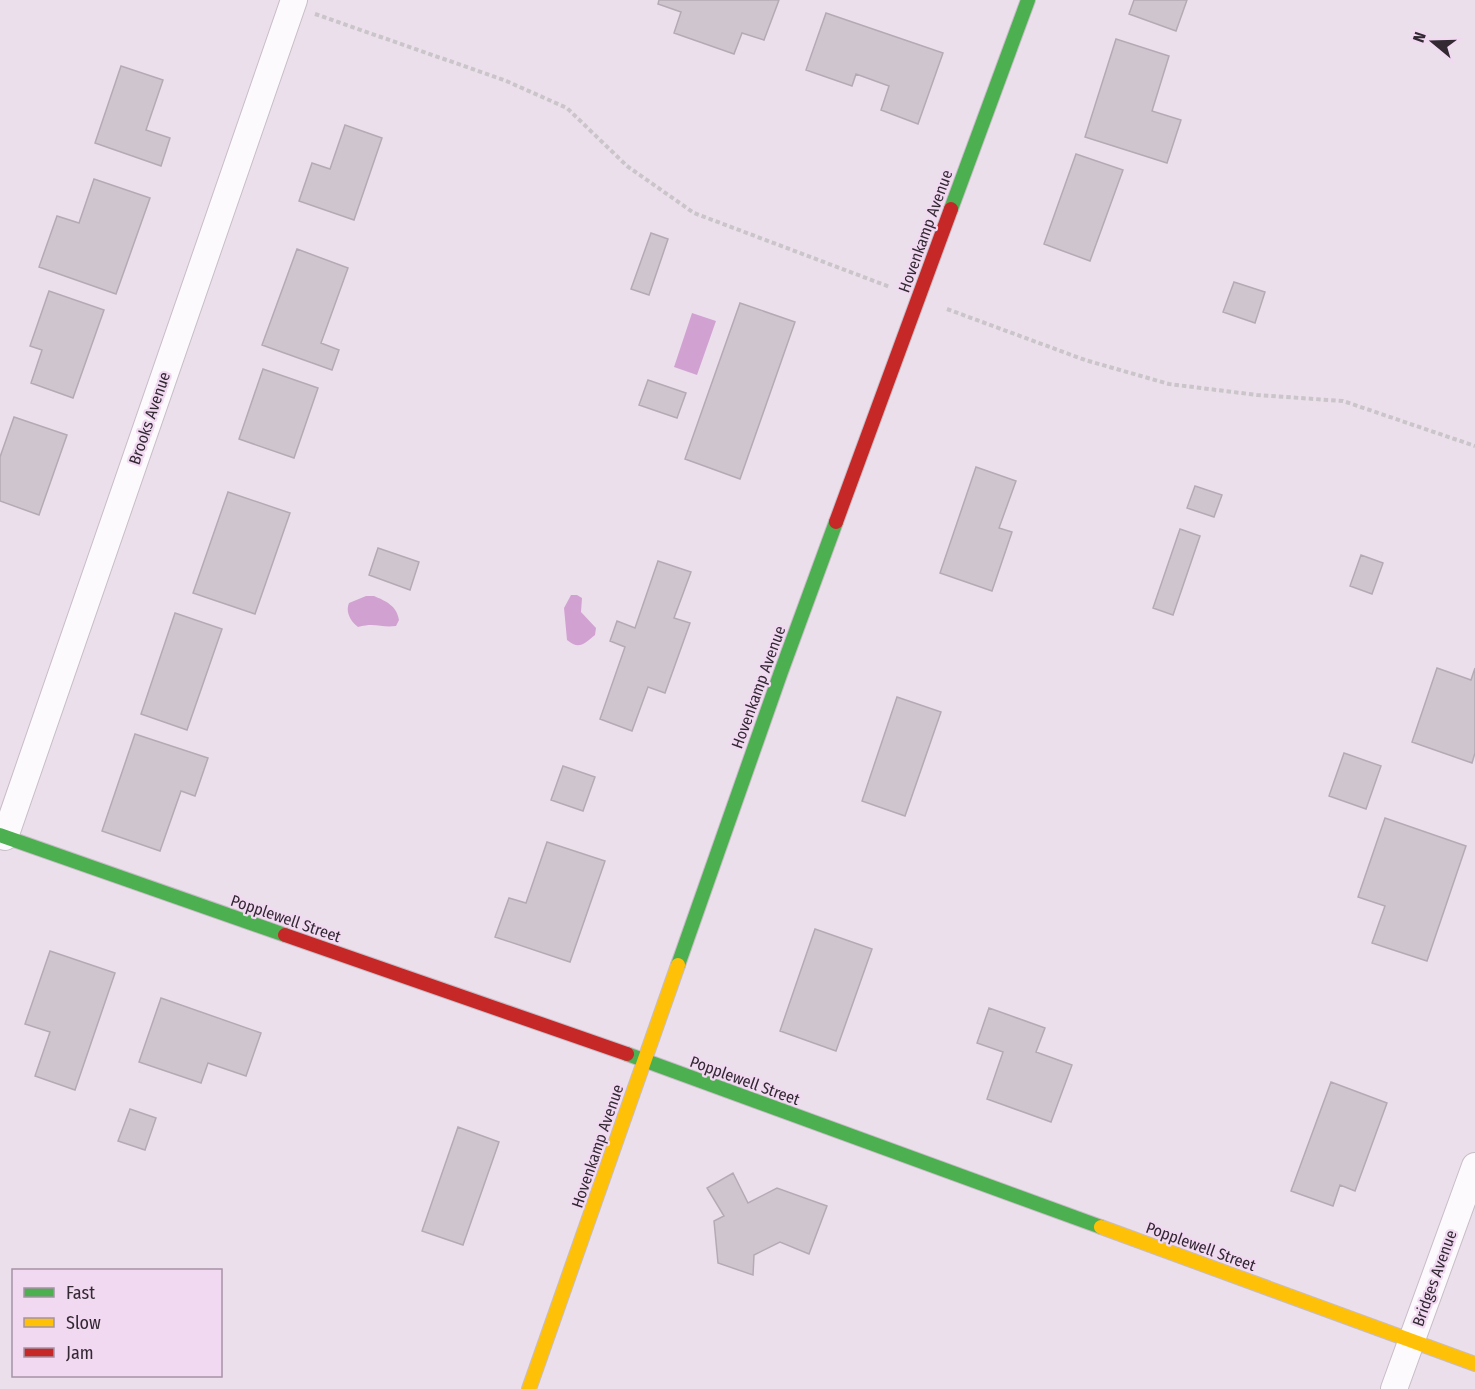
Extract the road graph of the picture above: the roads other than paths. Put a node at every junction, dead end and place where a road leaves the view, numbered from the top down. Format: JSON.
{"nodes":[{"id":1,"x":1028,"y":0,"type":"edge"},
{"id":2,"x":292,"y":3,"type":"edge"},
{"id":3,"x":2,"y":836,"type":"edge"},
{"id":4,"x":644,"y":1060,"type":"junction"},
{"id":5,"x":1475,"y":1166,"type":"edge"},
{"id":6,"x":1412,"y":1341,"type":"junction"},
{"id":7,"x":1475,"y":1364,"type":"edge"},
{"id":8,"x":529,"y":1389,"type":"edge"},
{"id":9,"x":1394,"y":1389,"type":"edge"}],
"edges":[{"from":1,"to":4,"type":"street","name":"Hovenkamp Avenue"},
{"from":2,"to":3,"type":"street","name":"Brooks Avenue"},
{"from":3,"to":4,"type":"street","name":"Popplewell Street"},
{"from":4,"to":6,"type":"street","name":"Popplewell Street"},
{"from":4,"to":8,"type":"street","name":"Hovenkamp Avenue"},
{"from":5,"to":6,"type":"street","name":"Bridges Avenue"},
{"from":6,"to":7,"type":"street","name":"Popplewell Street"},
{"from":6,"to":9,"type":"street","name":"Bridges Avenue"}]}
